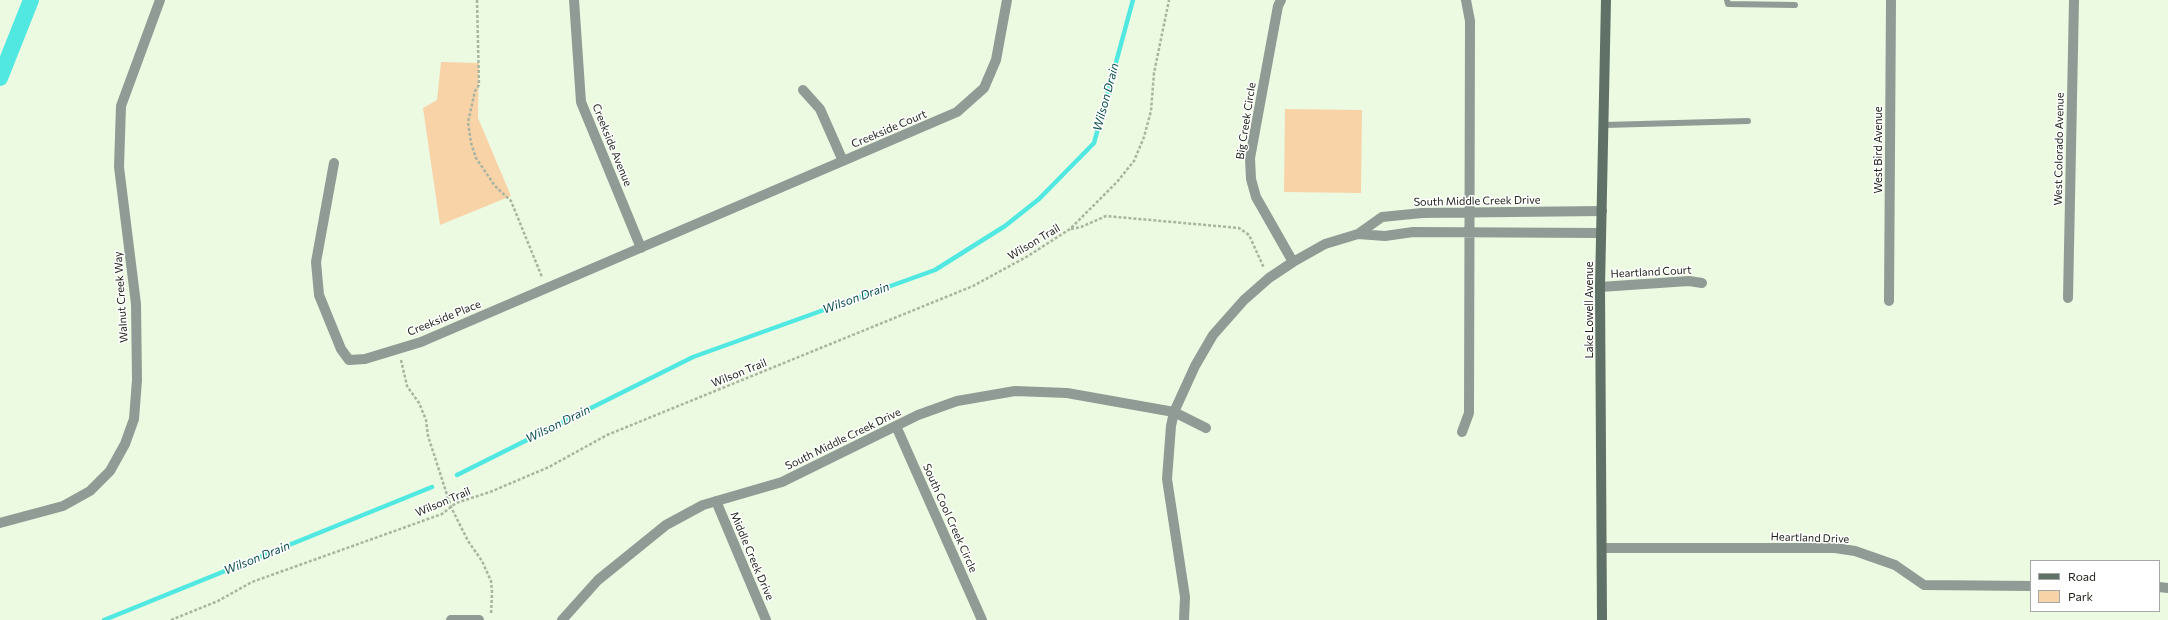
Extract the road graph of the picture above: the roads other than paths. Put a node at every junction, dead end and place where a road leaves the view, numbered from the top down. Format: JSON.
{"nodes":[{"id":1,"x":160,"y":0,"type":"edge"},
{"id":2,"x":574,"y":0,"type":"edge"},
{"id":3,"x":1007,"y":0,"type":"edge"},
{"id":4,"x":1281,"y":0,"type":"edge"},
{"id":5,"x":1466,"y":0,"type":"edge"},
{"id":6,"x":1606,"y":0,"type":"edge"},
{"id":7,"x":1727,"y":0,"type":"edge"},
{"id":8,"x":1891,"y":0,"type":"edge"},
{"id":9,"x":2074,"y":0,"type":"edge"},
{"id":10,"x":1795,"y":5,"type":"dead end"},
{"id":11,"x":803,"y":90,"type":"dead end"},
{"id":12,"x":1748,"y":122,"type":"dead end"},
{"id":13,"x":1605,"y":125,"type":"junction"},
{"id":14,"x":843,"y":161,"type":"junction"},
{"id":15,"x":334,"y":163,"type":"dead end"},
{"id":16,"x":1602,"y":211,"type":"junction"},
{"id":17,"x":1468,"y":212,"type":"junction"},
{"id":18,"x":712,"y":217,"type":"joint"},
{"id":19,"x":1468,"y":232,"type":"junction"},
{"id":20,"x":1601,"y":233,"type":"junction"},
{"id":21,"x":1358,"y":234,"type":"junction"},
{"id":22,"x":641,"y":248,"type":"junction"},
{"id":23,"x":1293,"y":262,"type":"junction"},
{"id":24,"x":1702,"y":283,"type":"dead end"},
{"id":25,"x":1600,"y":287,"type":"junction"},
{"id":26,"x":2068,"y":298,"type":"dead end"},
{"id":27,"x":1889,"y":301,"type":"dead end"},
{"id":28,"x":1174,"y":412,"type":"junction"},
{"id":29,"x":896,"y":426,"type":"junction"},
{"id":30,"x":1206,"y":428,"type":"dead end"},
{"id":31,"x":1462,"y":432,"type":"dead end"},
{"id":32,"x":716,"y":501,"type":"junction"},
{"id":33,"x":0,"y":523,"type":"edge"},
{"id":34,"x":1603,"y":548,"type":"junction"},
{"id":35,"x":2030,"y":586,"type":"edge"},
{"id":36,"x":450,"y":620,"type":"edge"},
{"id":37,"x":479,"y":620,"type":"edge"},
{"id":38,"x":562,"y":620,"type":"edge"},
{"id":39,"x":766,"y":620,"type":"edge"},
{"id":40,"x":982,"y":620,"type":"edge"},
{"id":41,"x":1184,"y":620,"type":"edge"},
{"id":42,"x":1602,"y":620,"type":"edge"}],
"edges":[{"from":1,"to":33,"type":"street","name":"Walnut Creek Way"},
{"from":2,"to":22,"type":"street","name":"Creekside Avenue"},
{"from":3,"to":14,"type":"street","name":"Creekside Court"},
{"from":4,"to":23,"type":"street","name":"Big Creek Circle"},
{"from":5,"to":17,"type":"street"},
{"from":6,"to":13,"type":"main road","name":"Lake Lowell Avenue"},
{"from":7,"to":10,"type":"lane"},
{"from":8,"to":27,"type":"street","name":"West Bird Avenue"},
{"from":9,"to":26,"type":"street","name":"West Colorado Avenue"},
{"from":11,"to":14,"type":"street"},
{"from":12,"to":13,"type":"lane"},
{"from":13,"to":16,"type":"main road","name":"Lake Lowell Avenue"},
{"from":14,"to":18,"type":"street","name":"Creekside Court"},
{"from":15,"to":22,"type":"street","name":"Creekside Place"},
{"from":16,"to":17,"type":"street","name":"South Middle Creek Drive"},
{"from":16,"to":20,"type":"main road","name":"Lake Lowell Avenue"},
{"from":17,"to":19,"type":"street"},
{"from":17,"to":21,"type":"street","name":"South Middle Creek Drive"},
{"from":18,"to":22,"type":"street","name":"Creekside Place"},
{"from":19,"to":20,"type":"street","name":"South Middle Creek Drive"},
{"from":19,"to":21,"type":"street","name":"South Middle Creek Drive"},
{"from":19,"to":31,"type":"street"},
{"from":20,"to":25,"type":"main road","name":"Lake Lowell Avenue"},
{"from":21,"to":23,"type":"street","name":"South Middle Creek Drive"},
{"from":23,"to":28,"type":"street","name":"South Middle Creek Drive"},
{"from":24,"to":25,"type":"street","name":"Heartland Court"},
{"from":25,"to":34,"type":"main road","name":"Lake Lowell Avenue"},
{"from":28,"to":29,"type":"street","name":"South Middle Creek Drive"},
{"from":28,"to":30,"type":"street","name":"South Middle Creek Drive"},
{"from":28,"to":41,"type":"street"},
{"from":29,"to":32,"type":"street","name":"South Middle Creek Drive"},
{"from":29,"to":40,"type":"street","name":"South Cool Creek Circle"},
{"from":32,"to":38,"type":"street","name":"South Middle Creek Drive"},
{"from":32,"to":39,"type":"street","name":"Middle Creek Drive"},
{"from":34,"to":35,"type":"street","name":"Heartland Drive"},
{"from":34,"to":42,"type":"main road","name":"Lake Lowell Avenue"},
{"from":36,"to":37,"type":"street"}]}
